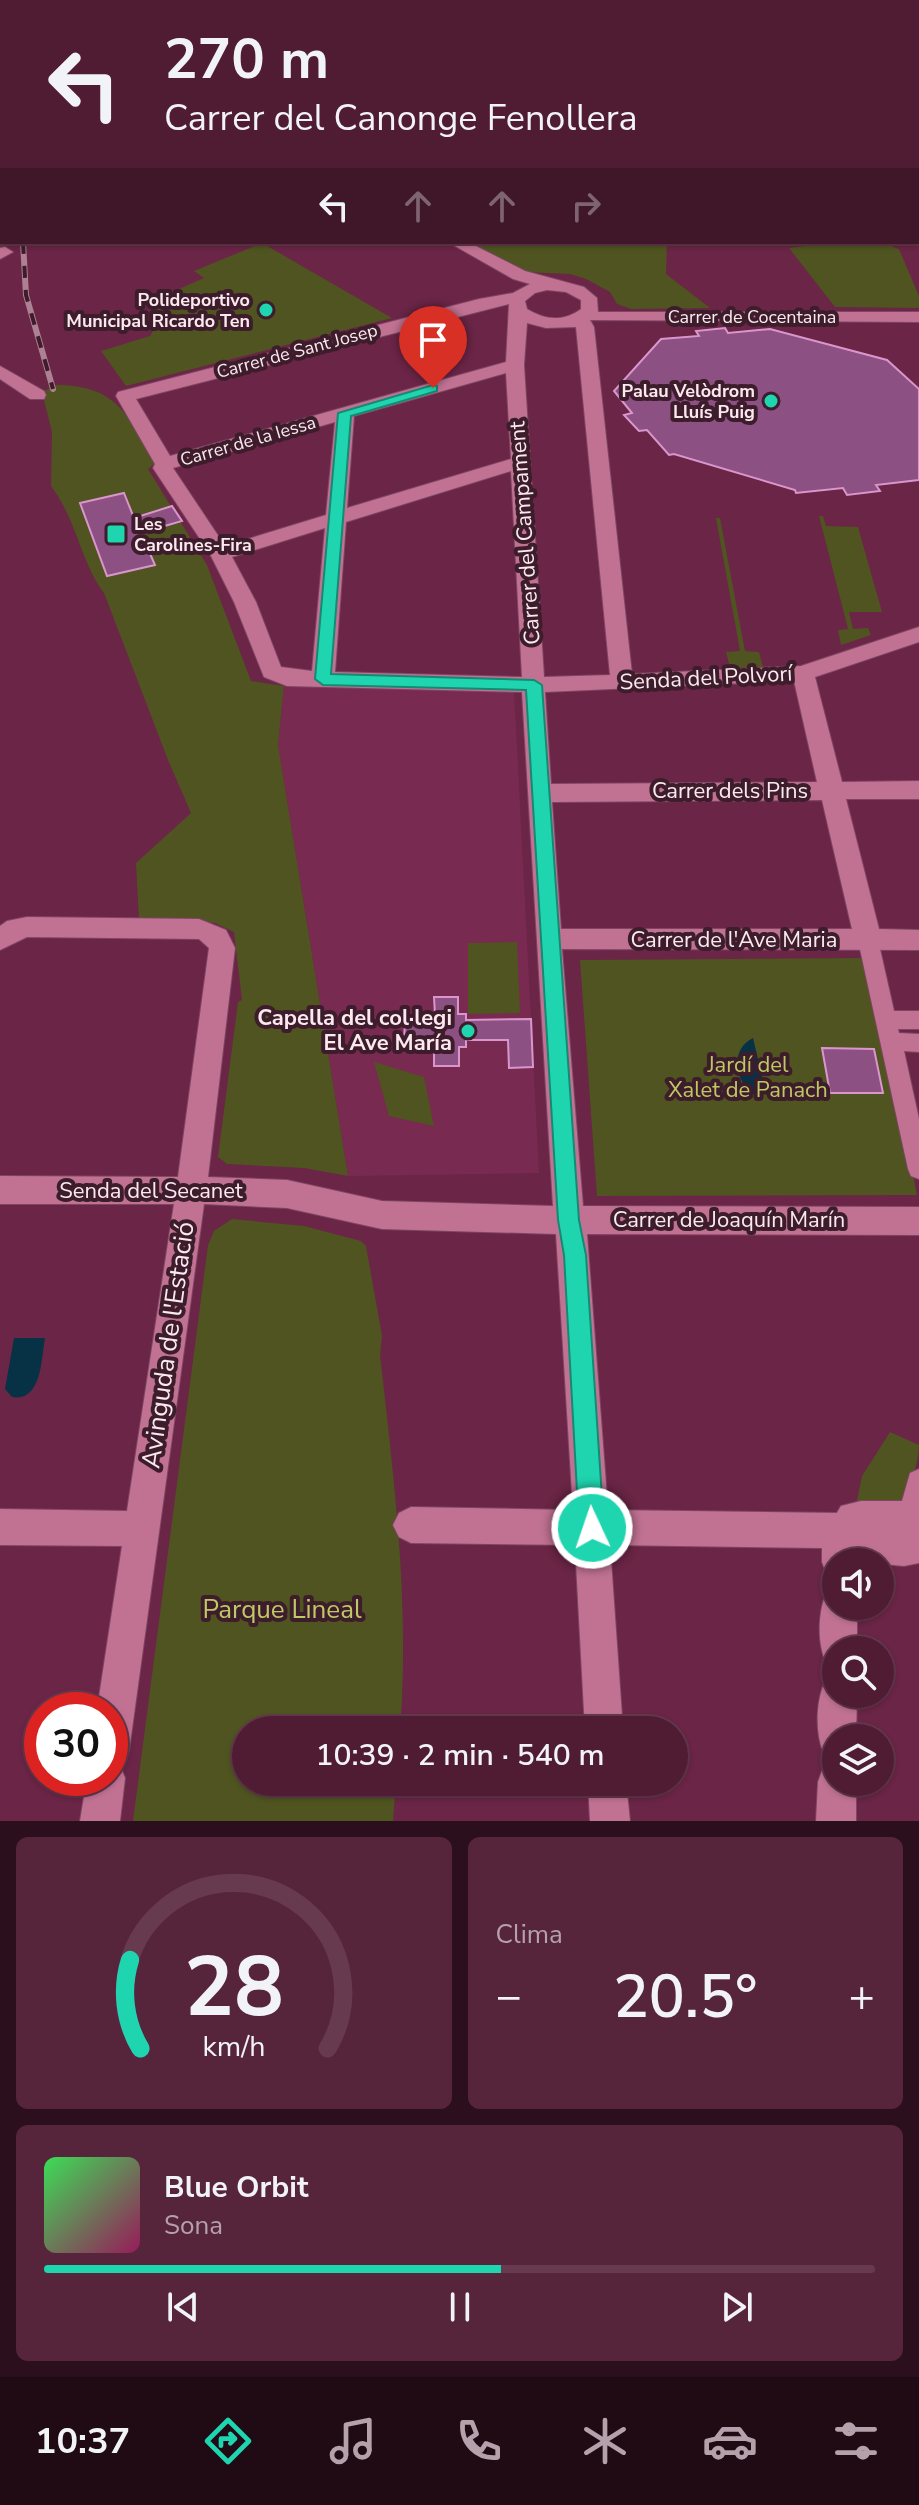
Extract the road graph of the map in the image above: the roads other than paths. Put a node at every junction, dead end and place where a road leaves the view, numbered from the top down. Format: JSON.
{"nodes":[{"id":1,"x":443,"y":244,"type":"edge"},
{"id":2,"x":460,"y":244,"type":"edge"},
{"id":3,"x":552,"y":285,"type":"junction"},
{"id":4,"x":518,"y":302,"type":"junction"},
{"id":5,"x":583,"y":316,"type":"junction"},
{"id":6,"x":919,"y":317,"type":"edge"},
{"id":7,"x":538,"y":322,"type":"junction"},
{"id":8,"x":515,"y":341,"type":"junction"},
{"id":9,"x":515,"y":365,"type":"junction"},
{"id":10,"x":0,"y":371,"type":"edge"},
{"id":11,"x":37,"y":395,"type":"dead end"},
{"id":12,"x":345,"y":413,"type":"junction"},
{"id":13,"x":520,"y":462,"type":"junction"},
{"id":14,"x":165,"y":464,"type":"junction"},
{"id":15,"x":336,"y":518,"type":"junction"},
{"id":16,"x":220,"y":554,"type":"junction"},
{"id":17,"x":919,"y":634,"type":"edge"},
{"id":18,"x":803,"y":673,"type":"junction"},
{"id":19,"x":323,"y":679,"type":"junction"},
{"id":20,"x":622,"y":682,"type":"junction"},
{"id":21,"x":534,"y":685,"type":"junction"},
{"id":22,"x":830,"y":790,"type":"junction"},
{"id":23,"x":919,"y":790,"type":"edge"},
{"id":24,"x":541,"y":793,"type":"junction"},
{"id":25,"x":8,"y":934,"type":"edge"},
{"id":26,"x":548,"y":939,"type":"junction"},
{"id":27,"x":868,"y":940,"type":"junction"},
{"id":28,"x":919,"y":940,"type":"edge"},
{"id":29,"x":919,"y":1020,"type":"edge"},
{"id":30,"x":889,"y":1031,"type":"junction"},
{"id":31,"x":919,"y":1043,"type":"edge"},
{"id":32,"x":912,"y":1107,"type":"edge"},
{"id":33,"x":919,"y":1169,"type":"edge"},
{"id":34,"x":0,"y":1190,"type":"edge"},
{"id":35,"x":191,"y":1191,"type":"junction"},
{"id":36,"x":302,"y":1197,"type":"joint"},
{"id":37,"x":569,"y":1220,"type":"junction"},
{"id":38,"x":919,"y":1221,"type":"edge"},
{"id":39,"x":919,"y":1482,"type":"edge"},
{"id":40,"x":915,"y":1523,"type":"edge"},
{"id":41,"x":411,"y":1525,"type":"dead end"},
{"id":42,"x":0,"y":1527,"type":"edge"},
{"id":43,"x":592,"y":1528,"type":"junction"},
{"id":44,"x":142,"y":1529,"type":"junction"},
{"id":45,"x":840,"y":1547,"type":"edge"},
{"id":46,"x":119,"y":1692,"type":"edge"},
{"id":47,"x":603,"y":1716,"type":"edge"},
{"id":48,"x":103,"y":1796,"type":"edge"},
{"id":49,"x":608,"y":1796,"type":"edge"},
{"id":50,"x":837,"y":1796,"type":"edge"},
{"id":51,"x":100,"y":1821,"type":"edge"},
{"id":52,"x":610,"y":1821,"type":"edge"},
{"id":53,"x":836,"y":1821,"type":"edge"}],
"edges":[{"from":1,"to":4,"type":"street"},
{"from":2,"to":3,"type":"street"},
{"from":3,"to":4,"type":"street","name":"Carrer de Sant Josep"},
{"from":3,"to":5,"type":"street"},
{"from":4,"to":7,"type":"street"},
{"from":4,"to":8,"type":"street","name":"Carrer del Campament"},
{"from":4,"to":14,"type":"street","name":"Carrer de Sant Josep"},
{"from":5,"to":6,"type":"street","name":"Carrer de Cocentaina"},
{"from":5,"to":7,"type":"street","name":"Carrer de Cocentaina"},
{"from":5,"to":20,"type":"street"},
{"from":7,"to":8,"type":"street"},
{"from":8,"to":9,"type":"street","name":"Carrer del Campament"},
{"from":9,"to":12,"type":"street","name":"Carrer de la Iessa"},
{"from":9,"to":13,"type":"street","name":"Carrer del Campament"},
{"from":10,"to":11,"type":"street"},
{"from":12,"to":14,"type":"street","name":"Carrer de la Iessa"},
{"from":12,"to":15,"type":"street"},
{"from":13,"to":15,"type":"street"},
{"from":13,"to":21,"type":"street","name":"Carrer del Campament"},
{"from":14,"to":16,"type":"street"},
{"from":15,"to":16,"type":"street"},
{"from":15,"to":19,"type":"street"},
{"from":16,"to":19,"type":"street"},
{"from":17,"to":18,"type":"street","name":"Senda del Polvorí"},
{"from":18,"to":20,"type":"street","name":"Senda del Polvorí"},
{"from":18,"to":22,"type":"street"},
{"from":19,"to":21,"type":"street","name":"Senda del Polvorí"},
{"from":20,"to":21,"type":"street","name":"Senda del Polvorí"},
{"from":21,"to":24,"type":"street","name":"Carrer del Campament"},
{"from":22,"to":23,"type":"street","name":"Carrer dels Pins"},
{"from":22,"to":24,"type":"street","name":"Carrer dels Pins"},
{"from":22,"to":27,"type":"street"},
{"from":24,"to":26,"type":"street","name":"Carrer del Campament"},
{"from":25,"to":35,"type":"street","name":"Avinguda de l'Estació"},
{"from":26,"to":27,"type":"street","name":"Carrer de l'Ave Maria"},
{"from":26,"to":37,"type":"street","name":"Carrer del Campament"},
{"from":27,"to":28,"type":"street","name":"Carrer de l'Ave Maria"},
{"from":27,"to":30,"type":"street"},
{"from":29,"to":30,"type":"street"},
{"from":30,"to":31,"type":"street"},
{"from":30,"to":32,"type":"street"},
{"from":32,"to":33,"type":"street"},
{"from":34,"to":35,"type":"street","name":"Senda del Secanet"},
{"from":35,"to":36,"type":"street","name":"Senda del Secanet"},
{"from":35,"to":44,"type":"street","name":"Avinguda de l'Estació"},
{"from":36,"to":37,"type":"street","name":"Carrer de Joaquín Marín"},
{"from":37,"to":38,"type":"street","name":"Carrer de Joaquín Marín"},
{"from":37,"to":43,"type":"street","name":"Carrer del Campament"},
{"from":39,"to":40,"type":"street"},
{"from":40,"to":45,"type":"street"},
{"from":41,"to":43,"type":"street"},
{"from":42,"to":44,"type":"street"},
{"from":43,"to":45,"type":"street"},
{"from":43,"to":47,"type":"street","name":"Carrer del Campament"},
{"from":44,"to":46,"type":"street","name":"Avinguda de l'Estació"},
{"from":48,"to":51,"type":"street"},
{"from":49,"to":52,"type":"street"},
{"from":50,"to":53,"type":"street"}]}
